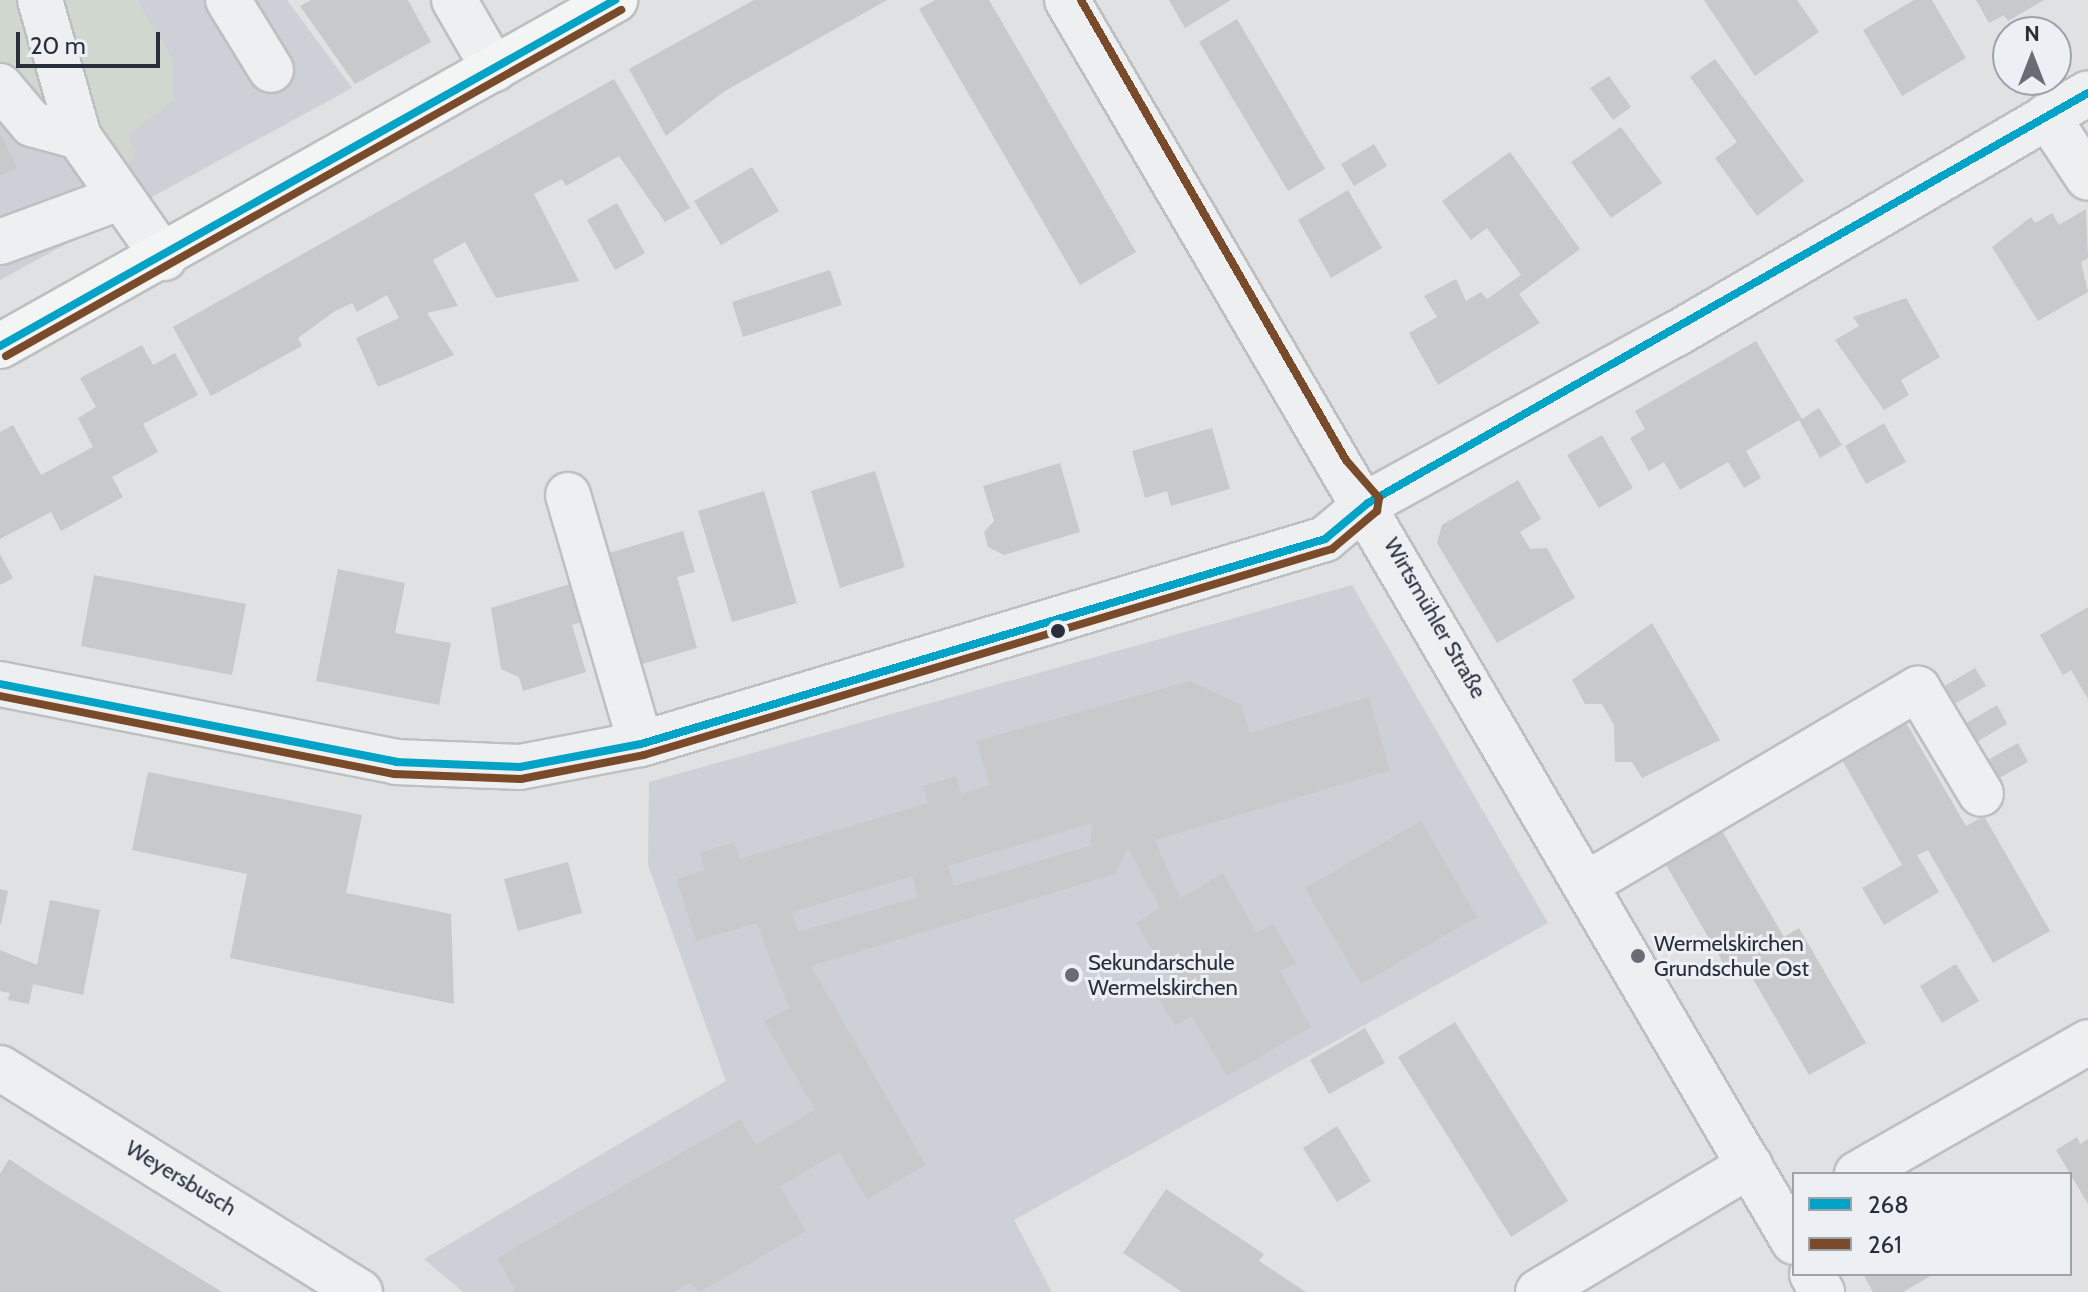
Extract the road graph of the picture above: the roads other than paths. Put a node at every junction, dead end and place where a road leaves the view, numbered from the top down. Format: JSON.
{"nodes":[{"id":1,"x":40,"y":0,"type":"edge"},
{"id":2,"x":228,"y":0,"type":"edge"},
{"id":3,"x":454,"y":0,"type":"edge"},
{"id":4,"x":615,"y":0,"type":"edge"},
{"id":5,"x":1067,"y":0,"type":"edge"},
{"id":6,"x":494,"y":69,"type":"junction"},
{"id":7,"x":271,"y":70,"type":"dead end"},
{"id":8,"x":0,"y":86,"type":"edge"},
{"id":9,"x":2088,"y":93,"type":"edge"},
{"id":10,"x":2047,"y":116,"type":"junction"},
{"id":11,"x":79,"y":137,"type":"junction"},
{"id":12,"x":2088,"y":178,"type":"edge"},
{"id":13,"x":119,"y":198,"type":"junction"},
{"id":14,"x":0,"y":242,"type":"edge"},
{"id":15,"x":164,"y":258,"type":"junction"},
{"id":16,"x":3,"y":339,"type":"edge"},
{"id":17,"x":568,"y":495,"type":"dead end"},
{"id":18,"x":1368,"y":503,"type":"junction"},
{"id":19,"x":0,"y":684,"type":"edge"},
{"id":20,"x":641,"y":744,"type":"junction"},
{"id":21,"x":1981,"y":794,"type":"dead end"},
{"id":22,"x":1588,"y":883,"type":"junction"},
{"id":23,"x":2088,"y":1042,"type":"edge"},
{"id":24,"x":0,"y":1068,"type":"edge"},
{"id":25,"x":1750,"y":1165,"type":"junction"},
{"id":26,"x":1860,"y":1172,"type":"edge"},
{"id":27,"x":1790,"y":1223,"type":"edge"},
{"id":28,"x":360,"y":1292,"type":"edge"},
{"id":29,"x":1538,"y":1292,"type":"edge"}],
"edges":[{"from":1,"to":11,"type":"street"},
{"from":2,"to":7,"type":"street"},
{"from":3,"to":6,"type":"street"},
{"from":4,"to":6,"type":"main road"},
{"from":5,"to":18,"type":"street","name":"Wirtsmühler Straße"},
{"from":6,"to":15,"type":"main road"},
{"from":8,"to":11,"type":"street"},
{"from":9,"to":10,"type":"street"},
{"from":10,"to":12,"type":"street"},
{"from":10,"to":18,"type":"street"},
{"from":11,"to":13,"type":"street"},
{"from":13,"to":14,"type":"street"},
{"from":13,"to":15,"type":"street"},
{"from":15,"to":16,"type":"main road"},
{"from":17,"to":20,"type":"street"},
{"from":18,"to":20,"type":"street"},
{"from":18,"to":22,"type":"street","name":"Wirtsmühler Straße"},
{"from":19,"to":20,"type":"street"},
{"from":21,"to":22,"type":"street"},
{"from":22,"to":25,"type":"street","name":"Wirtsmühler Straße"},
{"from":23,"to":26,"type":"street"},
{"from":24,"to":28,"type":"street","name":"Weyersbusch"},
{"from":25,"to":27,"type":"street","name":"Wirtsmühler Straße"},
{"from":25,"to":29,"type":"street"}]}
